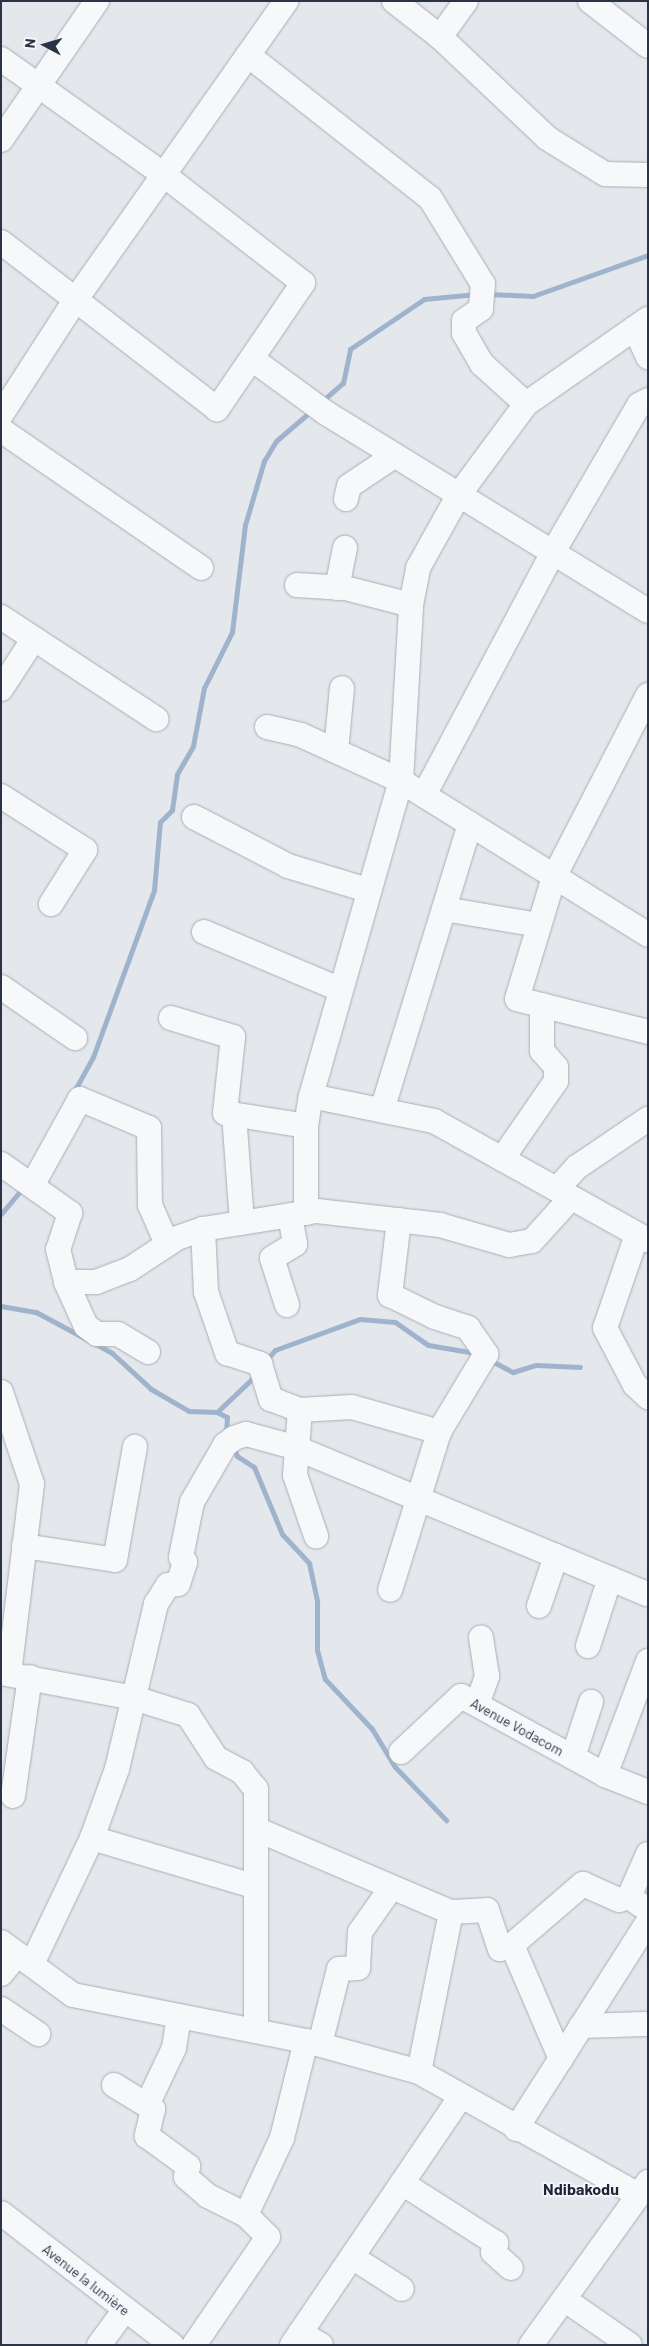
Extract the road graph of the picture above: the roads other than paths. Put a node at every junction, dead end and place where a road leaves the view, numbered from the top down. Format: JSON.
{"nodes":[{"id":1,"x":97,"y":1,"type":"edge"},
{"id":2,"x":286,"y":1,"type":"edge"},
{"id":3,"x":394,"y":1,"type":"edge"},
{"id":4,"x":466,"y":1,"type":"edge"},
{"id":5,"x":590,"y":1,"type":"edge"},
{"id":6,"x":440,"y":37,"type":"junction"},
{"id":7,"x":648,"y":46,"type":"edge"},
{"id":8,"x":248,"y":55,"type":"junction"},
{"id":9,"x":1,"y":59,"type":"edge"},
{"id":10,"x":39,"y":85,"type":"junction"},
{"id":11,"x":1,"y":140,"type":"edge"},
{"id":12,"x":648,"y":174,"type":"edge"},
{"id":13,"x":164,"y":175,"type":"junction"},
{"id":14,"x":1,"y":242,"type":"edge"},
{"id":15,"x":76,"y":299,"type":"junction"},
{"id":16,"x":642,"y":323,"type":"edge"},
{"id":17,"x":648,"y":357,"type":"edge"},
{"id":18,"x":252,"y":359,"type":"junction"},
{"id":19,"x":648,"y":400,"type":"edge"},
{"id":20,"x":526,"y":404,"type":"junction"},
{"id":21,"x":1,"y":415,"type":"edge"},
{"id":22,"x":1,"y":430,"type":"edge"},
{"id":23,"x":394,"y":456,"type":"junction"},
{"id":24,"x":458,"y":496,"type":"junction"},
{"id":25,"x":346,"y":499,"type":"dead end"},
{"id":26,"x":344,"y":548,"type":"dead end"},
{"id":27,"x":553,"y":552,"type":"junction"},
{"id":28,"x":201,"y":568,"type":"dead end"},
{"id":29,"x":296,"y":585,"type":"dead end"},
{"id":30,"x":338,"y":588,"type":"junction"},
{"id":31,"x":411,"y":605,"type":"junction"},
{"id":32,"x":648,"y":611,"type":"edge"},
{"id":33,"x":1,"y":617,"type":"edge"},
{"id":34,"x":33,"y":640,"type":"junction"},
{"id":35,"x":342,"y":688,"type":"dead end"},
{"id":36,"x":1,"y":689,"type":"edge"},
{"id":37,"x":648,"y":694,"type":"edge"},
{"id":38,"x":156,"y":719,"type":"dead end"},
{"id":39,"x":267,"y":727,"type":"dead end"},
{"id":40,"x":336,"y":751,"type":"junction"},
{"id":41,"x":401,"y":781,"type":"junction"},
{"id":42,"x":424,"y":795,"type":"junction"},
{"id":43,"x":1,"y":796,"type":"edge"},
{"id":44,"x":194,"y":817,"type":"dead end"},
{"id":45,"x":470,"y":824,"type":"junction"},
{"id":46,"x":554,"y":877,"type":"junction"},
{"id":47,"x":368,"y":890,"type":"junction"},
{"id":48,"x":51,"y":904,"type":"dead end"},
{"id":49,"x":444,"y":909,"type":"junction"},
{"id":50,"x":539,"y":925,"type":"junction"},
{"id":51,"x":204,"y":932,"type":"dead end"},
{"id":52,"x":648,"y":935,"type":"edge"},
{"id":53,"x":1,"y":986,"type":"edge"},
{"id":54,"x":339,"y":989,"type":"junction"},
{"id":55,"x":542,"y":1005,"type":"junction"},
{"id":56,"x":171,"y":1018,"type":"dead end"},
{"id":57,"x":648,"y":1032,"type":"edge"},
{"id":58,"x":75,"y":1038,"type":"dead end"},
{"id":59,"x":311,"y":1096,"type":"junction"},
{"id":60,"x":382,"y":1110,"type":"junction"},
{"id":61,"x":234,"y":1114,"type":"junction"},
{"id":62,"x":648,"y":1120,"type":"edge"},
{"id":63,"x":306,"y":1126,"type":"junction"},
{"id":64,"x":502,"y":1159,"type":"junction"},
{"id":65,"x":1,"y":1164,"type":"edge"},
{"id":66,"x":28,"y":1182,"type":"junction"},
{"id":67,"x":563,"y":1195,"type":"junction"},
{"id":68,"x":298,"y":1214,"type":"junction"},
{"id":69,"x":399,"y":1220,"type":"junction"},
{"id":70,"x":242,"y":1223,"type":"junction"},
{"id":71,"x":203,"y":1229,"type":"junction"},
{"id":72,"x":642,"y":1237,"type":"edge"},
{"id":73,"x":167,"y":1244,"type":"junction"},
{"id":74,"x":66,"y":1282,"type":"junction"},
{"id":75,"x":287,"y":1305,"type":"dead end"},
{"id":76,"x":148,"y":1352,"type":"dead end"},
{"id":77,"x":1,"y":1392,"type":"edge"},
{"id":78,"x":648,"y":1397,"type":"edge"},
{"id":79,"x":300,"y":1410,"type":"junction"},
{"id":80,"x":440,"y":1432,"type":"junction"},
{"id":81,"x":135,"y":1447,"type":"dead end"},
{"id":82,"x":294,"y":1447,"type":"junction"},
{"id":83,"x":416,"y":1500,"type":"junction"},
{"id":84,"x":316,"y":1536,"type":"dead end"},
{"id":85,"x":24,"y":1546,"type":"junction"},
{"id":86,"x":556,"y":1556,"type":"junction"},
{"id":87,"x":610,"y":1578,"type":"junction"},
{"id":88,"x":390,"y":1590,"type":"dead end"},
{"id":89,"x":648,"y":1594,"type":"edge"},
{"id":90,"x":539,"y":1606,"type":"dead end"},
{"id":91,"x":481,"y":1636,"type":"dead end"},
{"id":92,"x":588,"y":1646,"type":"dead end"},
{"id":93,"x":646,"y":1670,"type":"edge"},
{"id":94,"x":13,"y":1675,"type":"edge"},
{"id":95,"x":134,"y":1698,"type":"junction"},
{"id":96,"x":591,"y":1702,"type":"dead end"},
{"id":97,"x":477,"y":1704,"type":"junction"},
{"id":98,"x":401,"y":1752,"type":"dead end"},
{"id":99,"x":573,"y":1757,"type":"junction"},
{"id":100,"x":605,"y":1775,"type":"junction"},
{"id":101,"x":648,"y":1792,"type":"edge"},
{"id":102,"x":13,"y":1796,"type":"dead end"},
{"id":103,"x":256,"y":1829,"type":"junction"},
{"id":104,"x":92,"y":1838,"type":"junction"},
{"id":105,"x":648,"y":1854,"type":"edge"},
{"id":106,"x":256,"y":1887,"type":"junction"},
{"id":107,"x":391,"y":1888,"type":"junction"},
{"id":108,"x":638,"y":1904,"type":"edge"},
{"id":109,"x":451,"y":1912,"type":"junction"},
{"id":110,"x":648,"y":1922,"type":"edge"},
{"id":111,"x":512,"y":1945,"type":"junction"},
{"id":112,"x":17,"y":1953,"type":"edge"},
{"id":113,"x":1,"y":1974,"type":"edge"},
{"id":114,"x":1,"y":2009,"type":"edge"},
{"id":115,"x":179,"y":2016,"type":"junction"},
{"id":116,"x":645,"y":2024,"type":"dead end"},
{"id":117,"x":581,"y":2026,"type":"junction"},
{"id":118,"x":256,"y":2031,"type":"junction"},
{"id":119,"x":38,"y":2034,"type":"dead end"},
{"id":120,"x":313,"y":2042,"type":"junction"},
{"id":121,"x":561,"y":2059,"type":"junction"},
{"id":122,"x":419,"y":2072,"type":"junction"},
{"id":123,"x":114,"y":2085,"type":"dead end"},
{"id":124,"x":461,"y":2096,"type":"junction"},
{"id":125,"x":147,"y":2105,"type":"junction"},
{"id":126,"x":516,"y":2129,"type":"junction"},
{"id":127,"x":402,"y":2183,"type":"junction"},
{"id":128,"x":643,"y":2188,"type":"edge"},
{"id":129,"x":1,"y":2213,"type":"edge"},
{"id":130,"x":246,"y":2215,"type":"junction"},
{"id":131,"x":352,"y":2257,"type":"junction"},
{"id":132,"x":511,"y":2268,"type":"dead end"},
{"id":133,"x":402,"y":2289,"type":"dead end"},
{"id":134,"x":564,"y":2299,"type":"junction"},
{"id":135,"x":124,"y":2311,"type":"junction"},
{"id":136,"x":296,"y":2339,"type":"edge"},
{"id":137,"x":99,"y":2345,"type":"edge"},
{"id":138,"x":172,"y":2345,"type":"edge"},
{"id":139,"x":194,"y":2345,"type":"edge"},
{"id":140,"x":321,"y":2345,"type":"edge"},
{"id":141,"x":531,"y":2345,"type":"edge"},
{"id":142,"x":630,"y":2345,"type":"edge"}],
"edges":[{"from":1,"to":10,"type":"street"},
{"from":2,"to":8,"type":"street"},
{"from":3,"to":6,"type":"street"},
{"from":4,"to":6,"type":"street"},
{"from":5,"to":7,"type":"street"},
{"from":6,"to":12,"type":"street"},
{"from":8,"to":13,"type":"street"},
{"from":8,"to":20,"type":"street"},
{"from":9,"to":10,"type":"street"},
{"from":10,"to":11,"type":"street"},
{"from":10,"to":13,"type":"street"},
{"from":13,"to":15,"type":"street"},
{"from":13,"to":18,"type":"street"},
{"from":14,"to":15,"type":"street"},
{"from":15,"to":18,"type":"street"},
{"from":15,"to":21,"type":"street"},
{"from":16,"to":17,"type":"street"},
{"from":16,"to":20,"type":"street"},
{"from":18,"to":23,"type":"street"},
{"from":19,"to":27,"type":"street"},
{"from":20,"to":24,"type":"street"},
{"from":22,"to":28,"type":"street"},
{"from":23,"to":24,"type":"street"},
{"from":23,"to":25,"type":"street"},
{"from":24,"to":27,"type":"street"},
{"from":24,"to":31,"type":"street"},
{"from":26,"to":30,"type":"street"},
{"from":27,"to":32,"type":"street"},
{"from":27,"to":42,"type":"street"},
{"from":29,"to":30,"type":"street"},
{"from":30,"to":31,"type":"street"},
{"from":31,"to":41,"type":"street"},
{"from":33,"to":34,"type":"street"},
{"from":34,"to":36,"type":"street"},
{"from":34,"to":38,"type":"street"},
{"from":35,"to":40,"type":"street"},
{"from":37,"to":46,"type":"street"},
{"from":39,"to":40,"type":"street"},
{"from":40,"to":41,"type":"street"},
{"from":41,"to":42,"type":"street"},
{"from":41,"to":47,"type":"street"},
{"from":42,"to":45,"type":"street"},
{"from":43,"to":48,"type":"street"},
{"from":44,"to":47,"type":"street"},
{"from":45,"to":46,"type":"street"},
{"from":45,"to":49,"type":"street"},
{"from":46,"to":50,"type":"street"},
{"from":46,"to":52,"type":"street"},
{"from":47,"to":54,"type":"street"},
{"from":49,"to":50,"type":"street"},
{"from":49,"to":60,"type":"street"},
{"from":50,"to":55,"type":"street"},
{"from":51,"to":54,"type":"street"},
{"from":53,"to":58,"type":"street"},
{"from":54,"to":59,"type":"street"},
{"from":55,"to":57,"type":"street"},
{"from":55,"to":64,"type":"street"},
{"from":56,"to":61,"type":"street"},
{"from":59,"to":60,"type":"street"},
{"from":59,"to":63,"type":"street"},
{"from":60,"to":64,"type":"street"},
{"from":61,"to":63,"type":"street"},
{"from":61,"to":70,"type":"street"},
{"from":62,"to":67,"type":"street"},
{"from":63,"to":68,"type":"street"},
{"from":64,"to":67,"type":"street"},
{"from":65,"to":66,"type":"street"},
{"from":66,"to":73,"type":"street"},
{"from":66,"to":74,"type":"street"},
{"from":67,"to":69,"type":"street"},
{"from":67,"to":72,"type":"street"},
{"from":68,"to":69,"type":"street"},
{"from":68,"to":70,"type":"street"},
{"from":68,"to":75,"type":"street"},
{"from":69,"to":80,"type":"street"},
{"from":70,"to":71,"type":"street"},
{"from":71,"to":73,"type":"street"},
{"from":71,"to":79,"type":"street"},
{"from":72,"to":78,"type":"street"},
{"from":73,"to":74,"type":"street"},
{"from":74,"to":76,"type":"street"},
{"from":77,"to":85,"type":"street"},
{"from":79,"to":80,"type":"street"},
{"from":79,"to":82,"type":"street"},
{"from":80,"to":83,"type":"street"},
{"from":81,"to":85,"type":"street"},
{"from":82,"to":83,"type":"street"},
{"from":82,"to":84,"type":"street"},
{"from":82,"to":95,"type":"street"},
{"from":83,"to":86,"type":"street"},
{"from":83,"to":88,"type":"street"},
{"from":85,"to":94,"type":"street"},
{"from":86,"to":87,"type":"street"},
{"from":86,"to":90,"type":"street"},
{"from":87,"to":89,"type":"street"},
{"from":87,"to":92,"type":"street"},
{"from":91,"to":97,"type":"street"},
{"from":93,"to":100,"type":"street"},
{"from":94,"to":95,"type":"street"},
{"from":94,"to":102,"type":"street"},
{"from":95,"to":103,"type":"street"},
{"from":95,"to":104,"type":"street"},
{"from":96,"to":99,"type":"street"},
{"from":97,"to":98,"type":"street","name":"Avenue Vodacom"},
{"from":97,"to":99,"type":"street","name":"Avenue Vodacom"},
{"from":99,"to":100,"type":"street","name":"Avenue Vodacom"},
{"from":100,"to":101,"type":"street","name":"Avenue Vodacom"},
{"from":103,"to":106,"type":"street"},
{"from":103,"to":107,"type":"street"},
{"from":104,"to":106,"type":"street"},
{"from":104,"to":112,"type":"street"},
{"from":105,"to":108,"type":"street"},
{"from":106,"to":118,"type":"street"},
{"from":107,"to":109,"type":"street"},
{"from":107,"to":120,"type":"street"},
{"from":108,"to":111,"type":"street"},
{"from":109,"to":111,"type":"street"},
{"from":109,"to":122,"type":"street"},
{"from":110,"to":117,"type":"street"},
{"from":111,"to":121,"type":"street"},
{"from":112,"to":113,"type":"street"},
{"from":112,"to":115,"type":"street"},
{"from":114,"to":119,"type":"street"},
{"from":115,"to":118,"type":"street"},
{"from":115,"to":125,"type":"street"},
{"from":116,"to":117,"type":"street"},
{"from":117,"to":121,"type":"street"},
{"from":118,"to":120,"type":"street"},
{"from":120,"to":122,"type":"street"},
{"from":120,"to":130,"type":"street"},
{"from":121,"to":126,"type":"street"},
{"from":122,"to":124,"type":"street"},
{"from":123,"to":125,"type":"street"},
{"from":124,"to":126,"type":"street"},
{"from":124,"to":127,"type":"street"},
{"from":125,"to":130,"type":"street"},
{"from":126,"to":128,"type":"street"},
{"from":127,"to":131,"type":"street"},
{"from":127,"to":132,"type":"street"},
{"from":128,"to":134,"type":"street"},
{"from":129,"to":135,"type":"street","name":"Avenue la lumière"},
{"from":130,"to":139,"type":"street"},
{"from":131,"to":133,"type":"street"},
{"from":131,"to":136,"type":"street"},
{"from":134,"to":141,"type":"street"},
{"from":134,"to":142,"type":"street"},
{"from":135,"to":137,"type":"street"},
{"from":135,"to":138,"type":"street","name":"Avenue la lumière"},
{"from":136,"to":140,"type":"street"}]}
